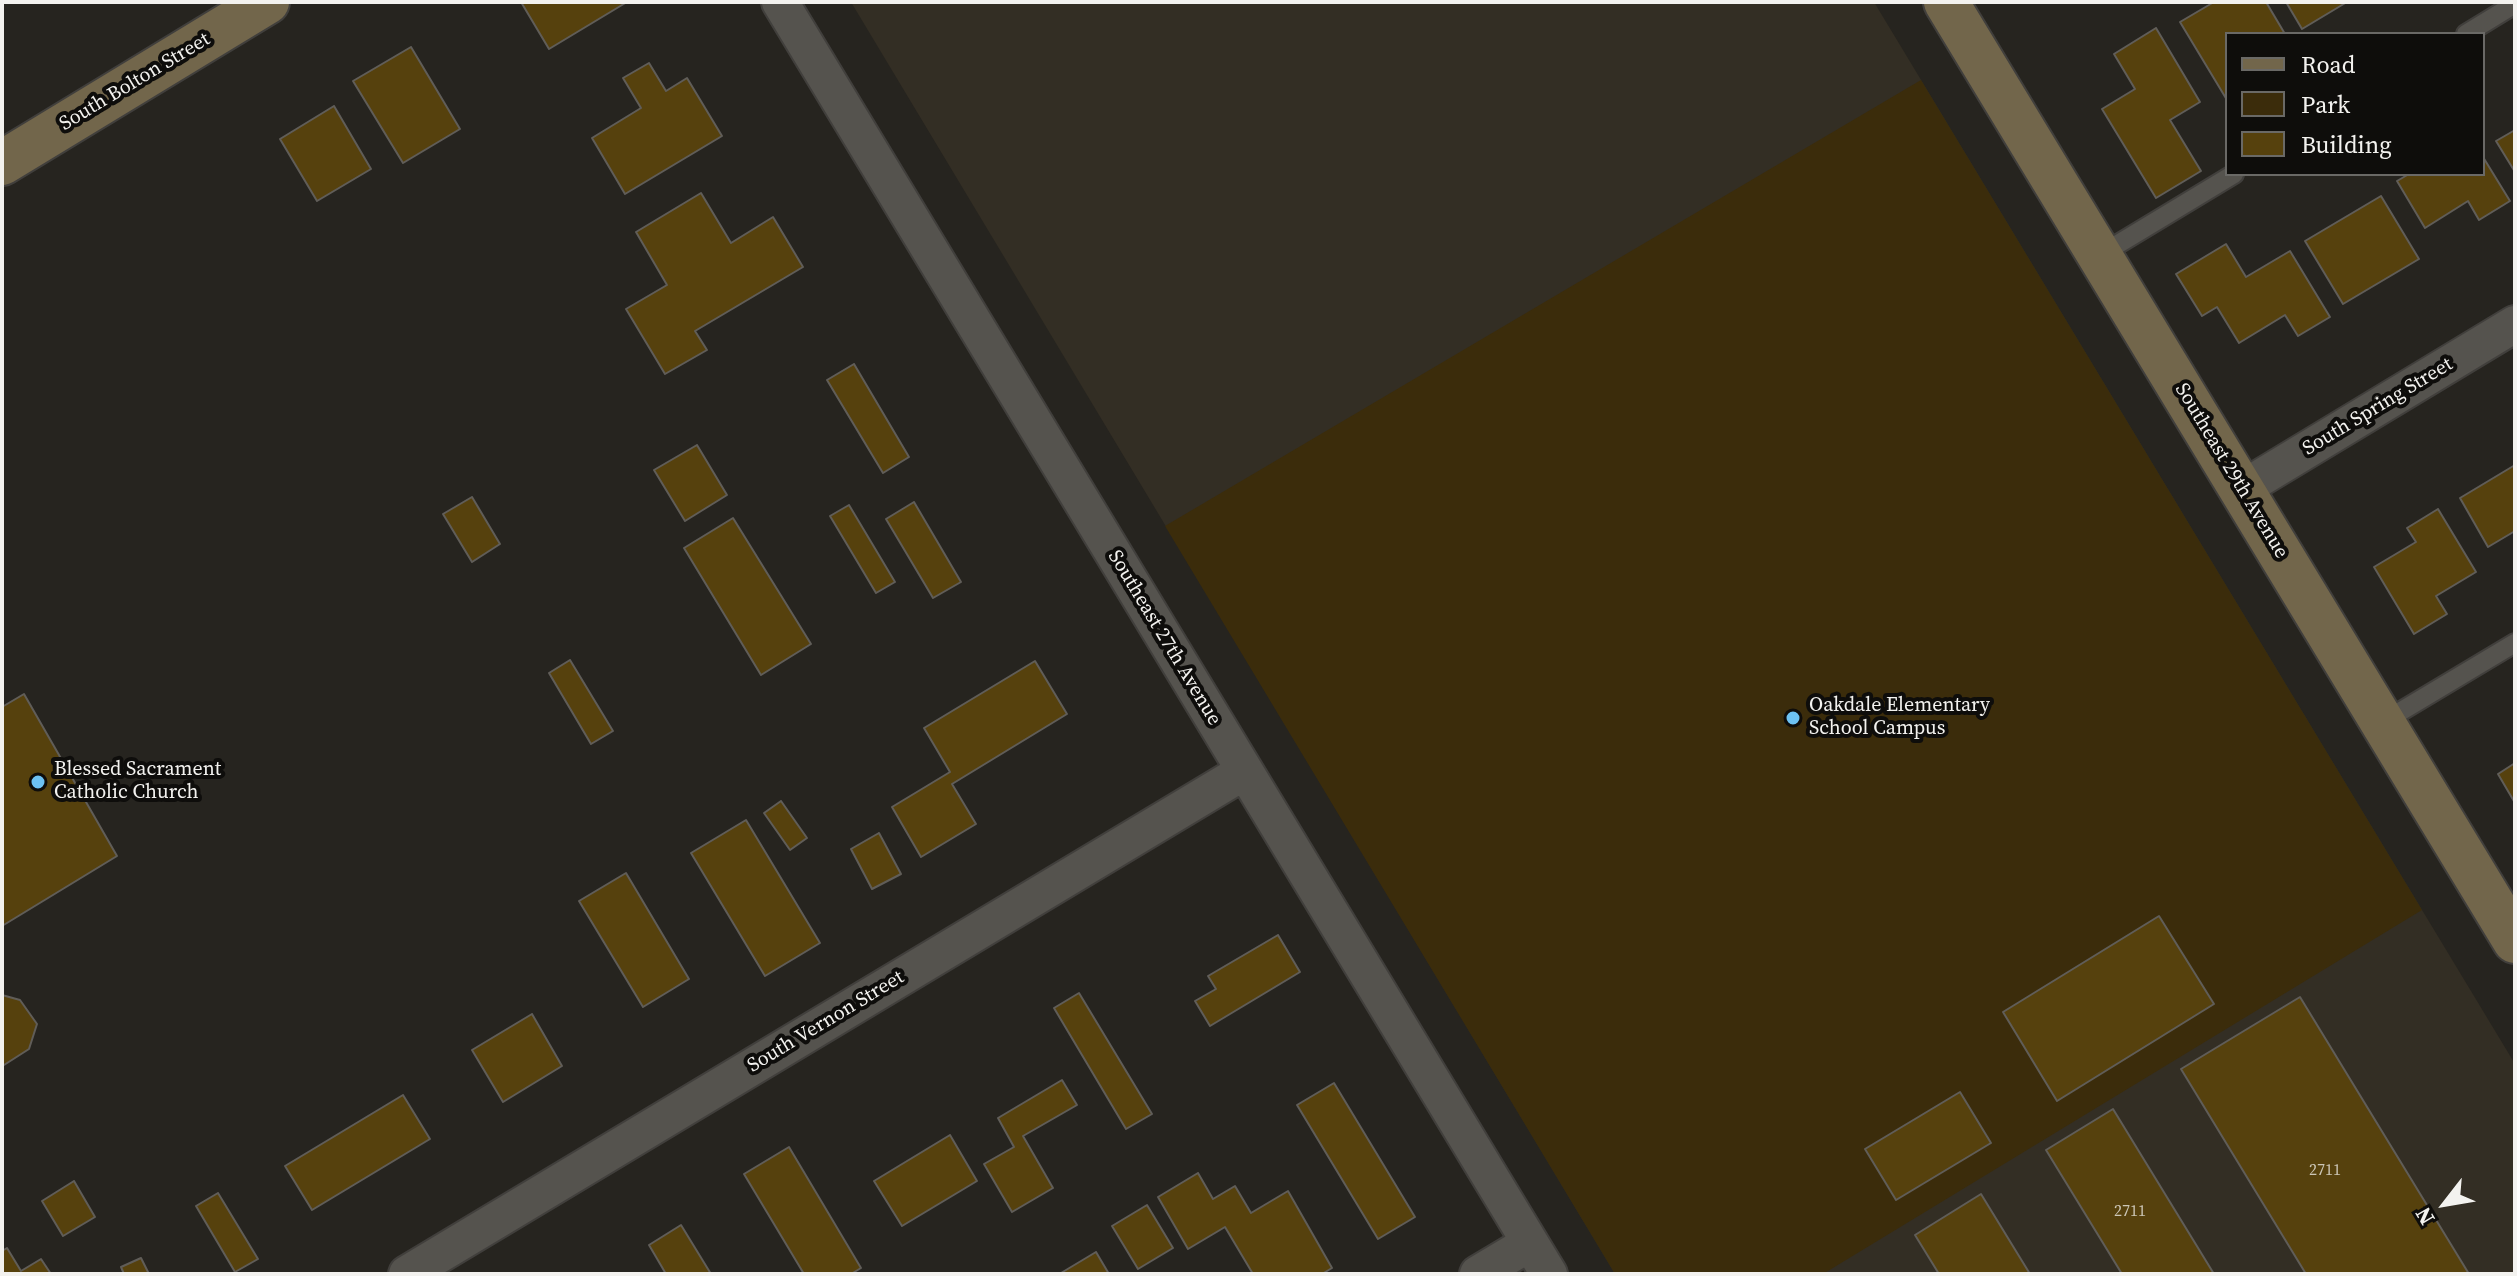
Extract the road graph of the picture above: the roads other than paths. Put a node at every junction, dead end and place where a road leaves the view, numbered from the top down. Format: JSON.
{"nodes":[{"id":1,"x":267,"y":2,"type":"edge"},
{"id":2,"x":780,"y":2,"type":"edge"},
{"id":3,"x":2515,"y":4,"type":"edge"},
{"id":4,"x":1959,"y":6,"type":"edge"},
{"id":5,"x":2469,"y":32,"type":"edge"},
{"id":6,"x":2,"y":163,"type":"edge"},
{"id":7,"x":2231,"y":176,"type":"edge"},
{"id":8,"x":2100,"y":256,"type":"junction"},
{"id":9,"x":2515,"y":324,"type":"edge"},
{"id":10,"x":2242,"y":489,"type":"junction"},
{"id":11,"x":2515,"y":643,"type":"edge"},
{"id":12,"x":2383,"y":722,"type":"junction"},
{"id":13,"x":1245,"y":771,"type":"junction"},
{"id":14,"x":2515,"y":941,"type":"edge"},
{"id":15,"x":1530,"y":1243,"type":"junction"},
{"id":16,"x":407,"y":1274,"type":"edge"},
{"id":17,"x":1478,"y":1274,"type":"edge"},
{"id":18,"x":1549,"y":1274,"type":"edge"}],
"edges":[{"from":1,"to":6,"type":"street","name":"South Bolton Street"},
{"from":2,"to":13,"type":"street","name":"Southeast 27th Avenue"},
{"from":3,"to":5,"type":"lane"},
{"from":4,"to":8,"type":"street","name":"Southeast 29th Avenue"},
{"from":7,"to":8,"type":"lane"},
{"from":8,"to":10,"type":"street","name":"Southeast 29th Avenue"},
{"from":9,"to":10,"type":"street","name":"South Spring Street"},
{"from":10,"to":12,"type":"street","name":"Southeast 29th Avenue"},
{"from":11,"to":12,"type":"lane"},
{"from":12,"to":14,"type":"street","name":"Southeast 29th Avenue"},
{"from":13,"to":15,"type":"street","name":"Southeast 27th Avenue"},
{"from":13,"to":16,"type":"street","name":"South Vernon Street"},
{"from":15,"to":17,"type":"street"},
{"from":15,"to":18,"type":"street","name":"Southeast 27th Avenue"}]}
